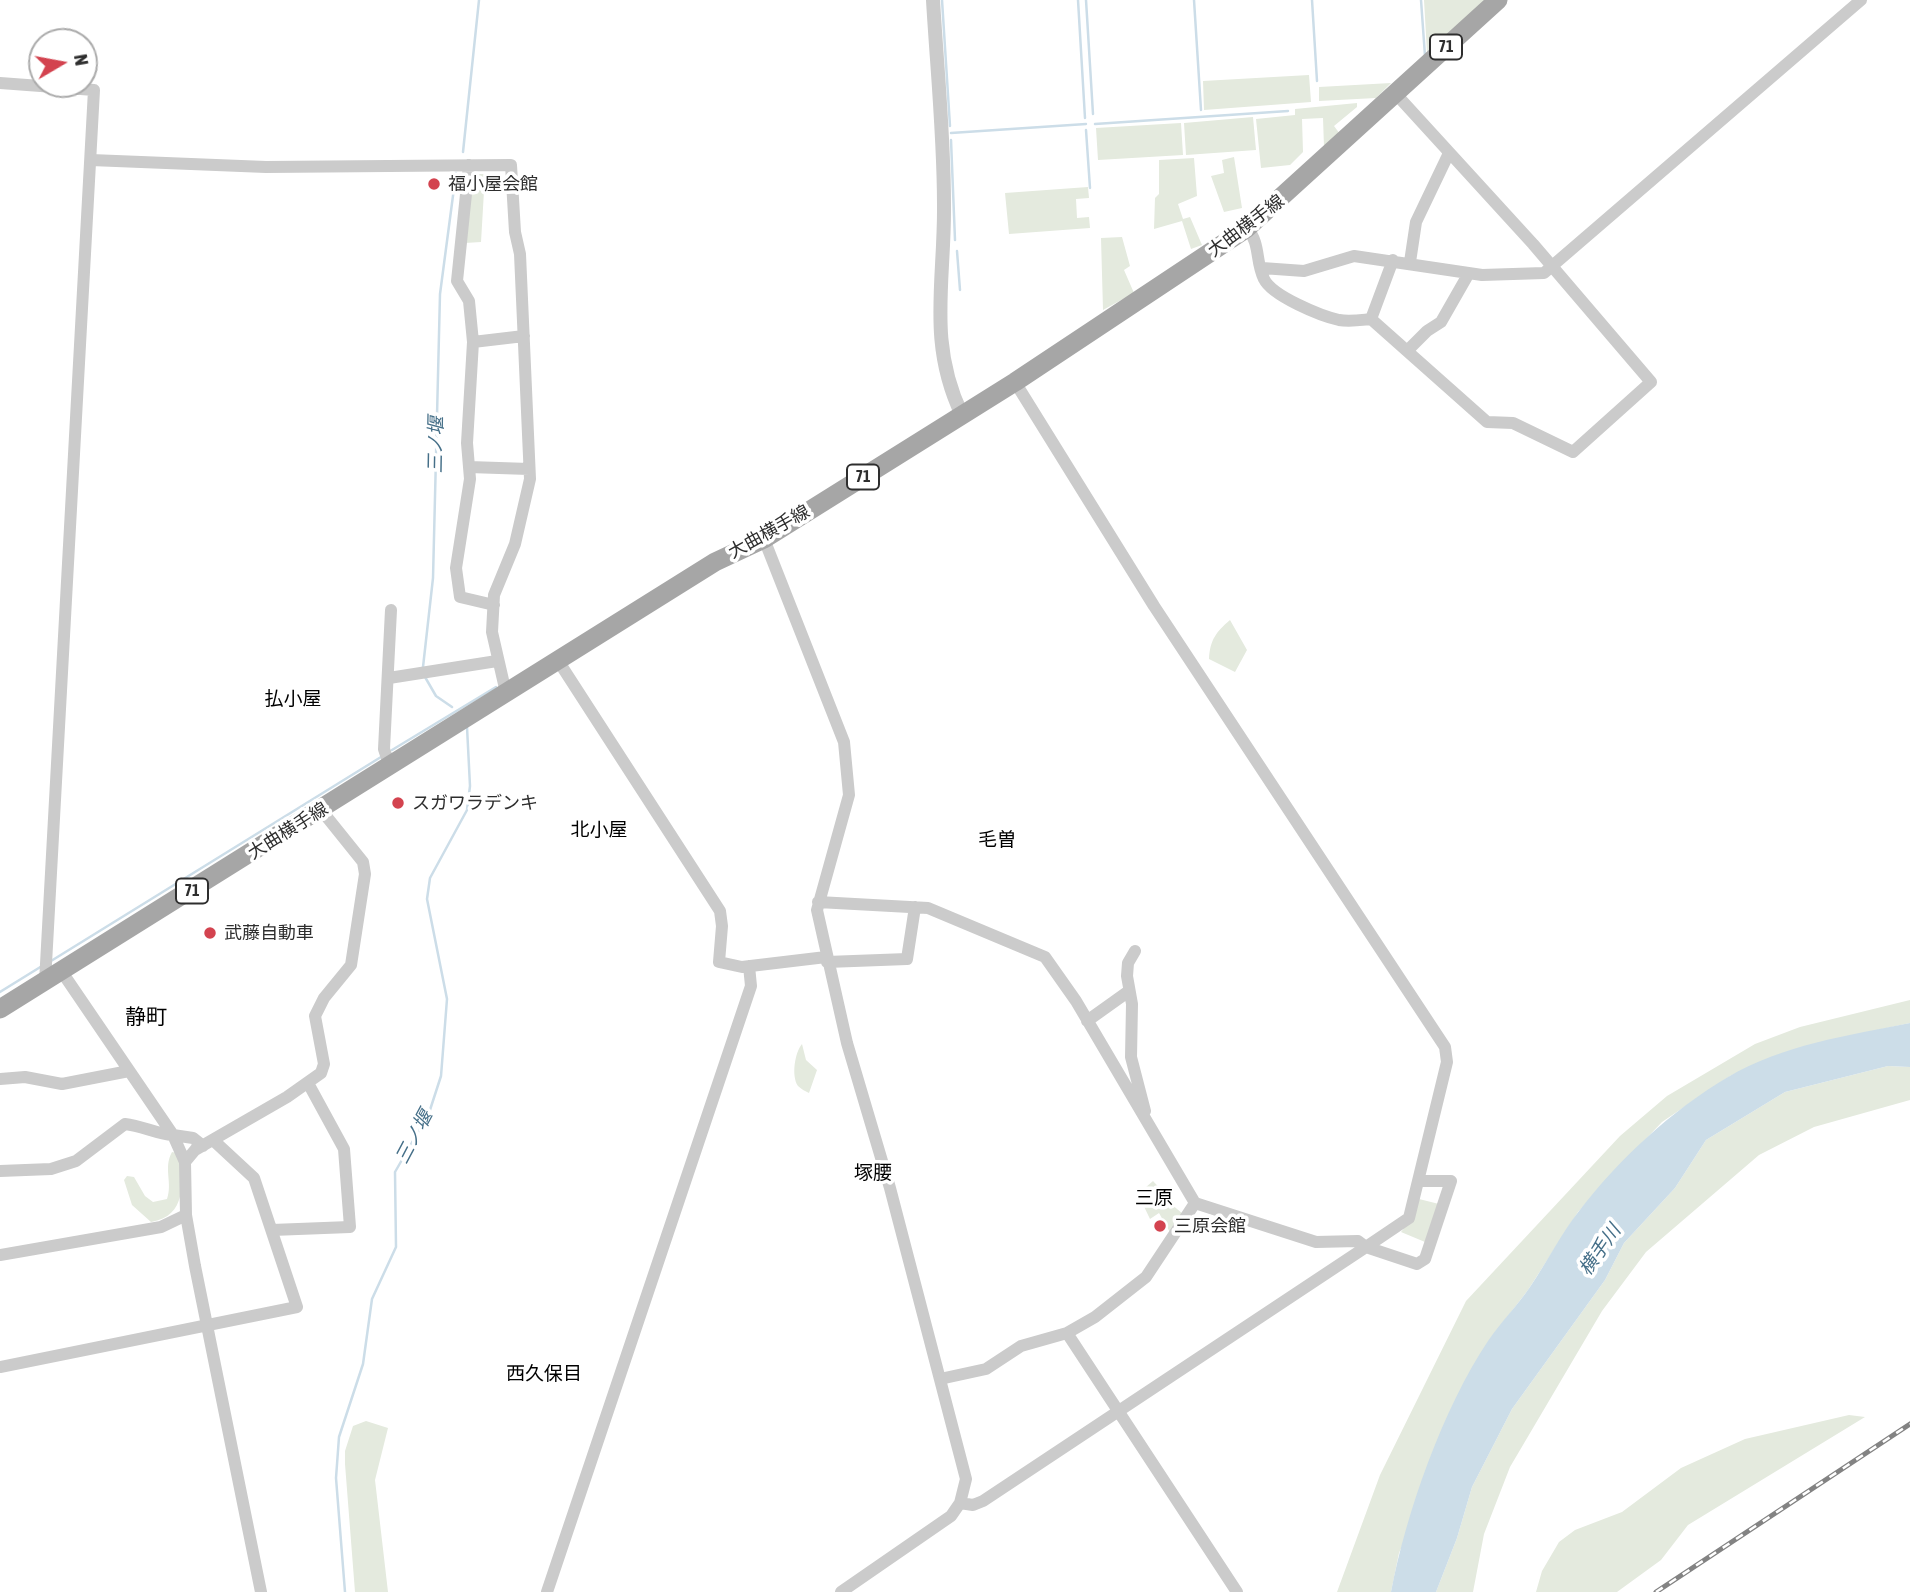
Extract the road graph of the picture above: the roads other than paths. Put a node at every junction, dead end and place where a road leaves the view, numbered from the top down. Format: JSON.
{"nodes":[{"id":1,"x":933,"y":0,"type":"edge"},
{"id":2,"x":1498,"y":0,"type":"edge"},
{"id":3,"x":1861,"y":0,"type":"edge"},
{"id":4,"x":0,"y":83,"type":"edge"},
{"id":5,"x":1395,"y":93,"type":"junction"},
{"id":6,"x":1449,"y":153,"type":"junction"},
{"id":7,"x":90,"y":160,"type":"junction"},
{"id":8,"x":469,"y":166,"type":"junction"},
{"id":9,"x":1247,"y":228,"type":"junction"},
{"id":10,"x":1393,"y":260,"type":"junction"},
{"id":11,"x":1410,"y":262,"type":"junction"},
{"id":12,"x":1552,"y":267,"type":"junction"},
{"id":13,"x":1262,"y":268,"type":"junction"},
{"id":14,"x":1469,"y":273,"type":"junction"},
{"id":15,"x":1371,"y":319,"type":"junction"},
{"id":16,"x":524,"y":336,"type":"junction"},
{"id":17,"x":473,"y":342,"type":"junction"},
{"id":18,"x":1407,"y":351,"type":"junction"},
{"id":19,"x":1014,"y":382,"type":"junction"},
{"id":20,"x":962,"y":415,"type":"junction"},
{"id":21,"x":469,"y":467,"type":"junction"},
{"id":22,"x":529,"y":469,"type":"junction"},
{"id":23,"x":764,"y":539,"type":"junction"},
{"id":24,"x":494,"y":605,"type":"junction"},
{"id":25,"x":391,"y":610,"type":"dead end"},
{"id":26,"x":497,"y":661,"type":"junction"},
{"id":27,"x":559,"y":662,"type":"junction"},
{"id":28,"x":389,"y":678,"type":"junction"},
{"id":29,"x":506,"y":693,"type":"junction"},
{"id":30,"x":390,"y":766,"type":"junction"},
{"id":31,"x":322,"y":811,"type":"junction"},
{"id":32,"x":818,"y":902,"type":"junction"},
{"id":33,"x":915,"y":907,"type":"junction"},
{"id":34,"x":1135,"y":951,"type":"dead end"},
{"id":35,"x":826,"y":959,"type":"junction"},
{"id":36,"x":749,"y":966,"type":"junction"},
{"id":37,"x":53,"y":977,"type":"junction"},
{"id":38,"x":1129,"y":991,"type":"junction"},
{"id":39,"x":0,"y":1009,"type":"edge"},
{"id":40,"x":1087,"y":1021,"type":"junction"},
{"id":41,"x":129,"y":1071,"type":"junction"},
{"id":42,"x":0,"y":1079,"type":"edge"},
{"id":43,"x":308,"y":1083,"type":"junction"},
{"id":44,"x":1147,"y":1122,"type":"junction"},
{"id":45,"x":173,"y":1135,"type":"junction"},
{"id":46,"x":208,"y":1143,"type":"junction"},
{"id":47,"x":185,"y":1162,"type":"junction"},
{"id":48,"x":0,"y":1171,"type":"edge"},
{"id":49,"x":1419,"y":1181,"type":"junction"},
{"id":50,"x":1195,"y":1203,"type":"junction"},
{"id":51,"x":186,"y":1215,"type":"junction"},
{"id":52,"x":272,"y":1230,"type":"junction"},
{"id":53,"x":1366,"y":1247,"type":"junction"},
{"id":54,"x":0,"y":1255,"type":"edge"},
{"id":55,"x":206,"y":1323,"type":"junction"},
{"id":56,"x":1067,"y":1333,"type":"junction"},
{"id":57,"x":0,"y":1367,"type":"edge"},
{"id":58,"x":940,"y":1379,"type":"junction"},
{"id":59,"x":1121,"y":1412,"type":"junction"},
{"id":60,"x":960,"y":1503,"type":"junction"},
{"id":61,"x":261,"y":1592,"type":"edge"},
{"id":62,"x":547,"y":1592,"type":"edge"},
{"id":63,"x":841,"y":1592,"type":"edge"},
{"id":64,"x":1237,"y":1592,"type":"edge"}],
"edges":[{"from":1,"to":20,"type":"street"},
{"from":2,"to":5,"type":"main road","name":"大曲横手線","number":"71"},
{"from":3,"to":12,"type":"street"},
{"from":4,"to":7,"type":"street"},
{"from":5,"to":6,"type":"street"},
{"from":5,"to":9,"type":"main road","name":"大曲横手線","number":"71"},
{"from":6,"to":11,"type":"street"},
{"from":6,"to":12,"type":"street"},
{"from":7,"to":8,"type":"street"},
{"from":7,"to":37,"type":"street"},
{"from":8,"to":16,"type":"street"},
{"from":8,"to":17,"type":"street"},
{"from":9,"to":13,"type":"street"},
{"from":9,"to":19,"type":"main road","name":"大曲横手線","number":"71"},
{"from":10,"to":11,"type":"street"},
{"from":10,"to":13,"type":"street"},
{"from":10,"to":15,"type":"street"},
{"from":11,"to":14,"type":"street"},
{"from":12,"to":14,"type":"street"},
{"from":12,"to":18,"type":"street"},
{"from":13,"to":15,"type":"street"},
{"from":14,"to":18,"type":"street"},
{"from":15,"to":18,"type":"street"},
{"from":16,"to":17,"type":"street"},
{"from":16,"to":22,"type":"street"},
{"from":17,"to":21,"type":"street"},
{"from":19,"to":20,"type":"main road","name":"大曲横手線","number":"71"},
{"from":19,"to":49,"type":"street"},
{"from":20,"to":23,"type":"main road","name":"大曲横手線","number":"71"},
{"from":21,"to":22,"type":"street"},
{"from":21,"to":24,"type":"street"},
{"from":22,"to":24,"type":"street"},
{"from":23,"to":27,"type":"main road","name":"大曲横手線","number":"71"},
{"from":23,"to":32,"type":"street"},
{"from":24,"to":26,"type":"street"},
{"from":25,"to":28,"type":"street"},
{"from":26,"to":28,"type":"street"},
{"from":26,"to":29,"type":"street"},
{"from":27,"to":29,"type":"main road","name":"大曲横手線","number":"71"},
{"from":27,"to":36,"type":"street"},
{"from":28,"to":30,"type":"street"},
{"from":29,"to":30,"type":"main road","name":"大曲横手線","number":"71"},
{"from":30,"to":31,"type":"main road","name":"大曲横手線","number":"71"},
{"from":31,"to":37,"type":"main road","name":"大曲横手線","number":"71"},
{"from":31,"to":43,"type":"street"},
{"from":32,"to":33,"type":"street"},
{"from":32,"to":35,"type":"street"},
{"from":33,"to":35,"type":"street"},
{"from":33,"to":40,"type":"street"},
{"from":34,"to":38,"type":"street"},
{"from":35,"to":36,"type":"street"},
{"from":35,"to":58,"type":"street"},
{"from":36,"to":62,"type":"street"},
{"from":37,"to":39,"type":"main road","name":"大曲横手線","number":"71"},
{"from":37,"to":41,"type":"street"},
{"from":38,"to":40,"type":"street"},
{"from":38,"to":44,"type":"street"},
{"from":40,"to":44,"type":"street"},
{"from":41,"to":42,"type":"street"},
{"from":41,"to":45,"type":"street"},
{"from":43,"to":46,"type":"street"},
{"from":43,"to":52,"type":"street"},
{"from":44,"to":50,"type":"street"},
{"from":45,"to":46,"type":"street"},
{"from":45,"to":47,"type":"street"},
{"from":45,"to":48,"type":"street"},
{"from":46,"to":47,"type":"street"},
{"from":46,"to":52,"type":"street"},
{"from":47,"to":51,"type":"street"},
{"from":49,"to":53,"type":"street"},
{"from":49,"to":53,"type":"street"},
{"from":50,"to":53,"type":"street"},
{"from":50,"to":56,"type":"street"},
{"from":51,"to":54,"type":"street"},
{"from":51,"to":55,"type":"street"},
{"from":52,"to":55,"type":"street"},
{"from":53,"to":59,"type":"street"},
{"from":55,"to":57,"type":"street"},
{"from":55,"to":61,"type":"street"},
{"from":56,"to":58,"type":"street"},
{"from":56,"to":59,"type":"street"},
{"from":58,"to":60,"type":"street"},
{"from":59,"to":60,"type":"street"},
{"from":59,"to":64,"type":"street"},
{"from":60,"to":63,"type":"street"}]}
